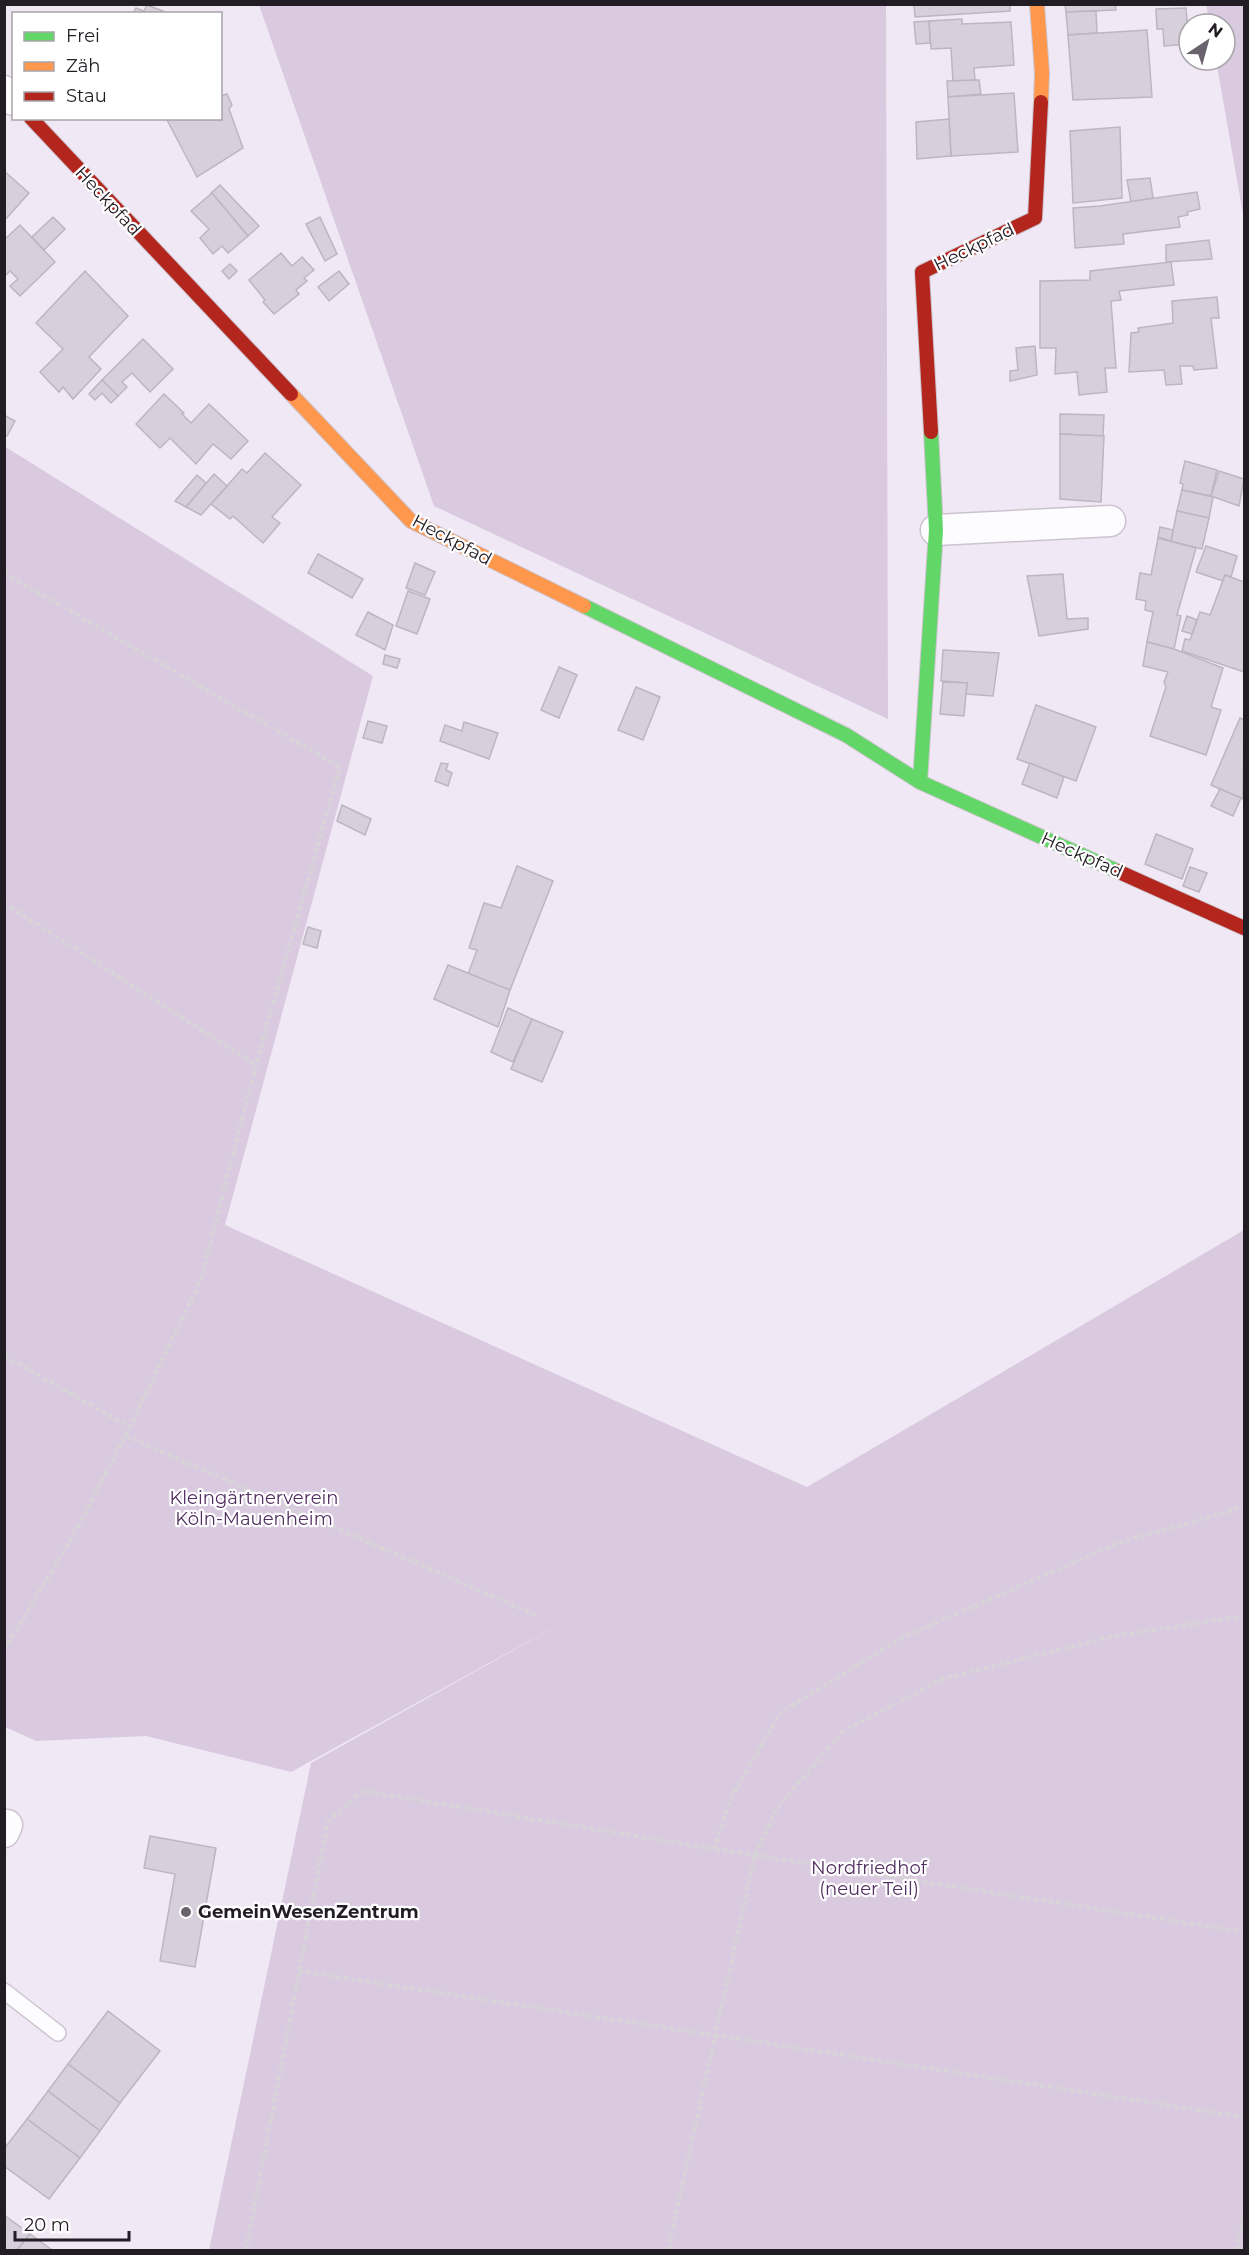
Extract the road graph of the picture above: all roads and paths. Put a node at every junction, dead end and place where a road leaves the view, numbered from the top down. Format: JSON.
{"nodes":[{"id":1,"x":1037,"y":4,"type":"edge"},
{"id":2,"x":33,"y":120,"type":"edge"},
{"id":3,"x":1110,"y":521,"type":"dead end"},
{"id":4,"x":936,"y":530,"type":"junction"},
{"id":5,"x":4,"y":573,"type":"edge"},
{"id":6,"x":920,"y":782,"type":"junction"},
{"id":7,"x":4,"y":903,"type":"edge"},
{"id":8,"x":1245,"y":928,"type":"edge"},
{"id":9,"x":256,"y":1065,"type":"junction"},
{"id":10,"x":4,"y":1356,"type":"edge"},
{"id":11,"x":130,"y":1427,"type":"junction"},
{"id":12,"x":126,"y":1436,"type":"junction"},
{"id":13,"x":1245,"y":1507,"type":"edge"},
{"id":14,"x":537,"y":1616,"type":"dead end"},
{"id":15,"x":1245,"y":1616,"type":"edge"},
{"id":16,"x":4,"y":1650,"type":"edge"},
{"id":17,"x":714,"y":1849,"type":"junction"},
{"id":18,"x":755,"y":1856,"type":"junction"},
{"id":19,"x":1245,"y":1932,"type":"edge"},
{"id":20,"x":299,"y":1971,"type":"junction"},
{"id":21,"x":4,"y":1991,"type":"edge"},
{"id":22,"x":58,"y":2034,"type":"dead end"},
{"id":23,"x":716,"y":2036,"type":"junction"},
{"id":24,"x":1245,"y":2117,"type":"edge"},
{"id":25,"x":1245,"y":2210,"type":"edge"},
{"id":26,"x":246,"y":2250,"type":"edge"},
{"id":27,"x":668,"y":2250,"type":"edge"},
{"id":28,"x":1237,"y":2250,"type":"edge"}],
"edges":[{"from":1,"to":4,"type":"street","name":"Heckpfad"},
{"from":2,"to":6,"type":"street","name":"Heckpfad"},
{"from":3,"to":4,"type":"street"},
{"from":4,"to":6,"type":"street","name":"Heckpfad"},
{"from":5,"to":9,"type":"path"},
{"from":6,"to":8,"type":"street","name":"Heckpfad"},
{"from":7,"to":9,"type":"path"},
{"from":9,"to":11,"type":"path"},
{"from":10,"to":11,"type":"path"},
{"from":11,"to":12,"type":"path"},
{"from":12,"to":14,"type":"path"},
{"from":12,"to":16,"type":"path"},
{"from":13,"to":17,"type":"path"},
{"from":15,"to":18,"type":"path"},
{"from":17,"to":18,"type":"path"},
{"from":17,"to":20,"type":"path"},
{"from":18,"to":19,"type":"path"},
{"from":18,"to":23,"type":"path"},
{"from":20,"to":23,"type":"path"},
{"from":20,"to":26,"type":"path"},
{"from":21,"to":22,"type":"lane"},
{"from":23,"to":24,"type":"path"},
{"from":23,"to":27,"type":"path"},
{"from":25,"to":28,"type":"path"}]}
